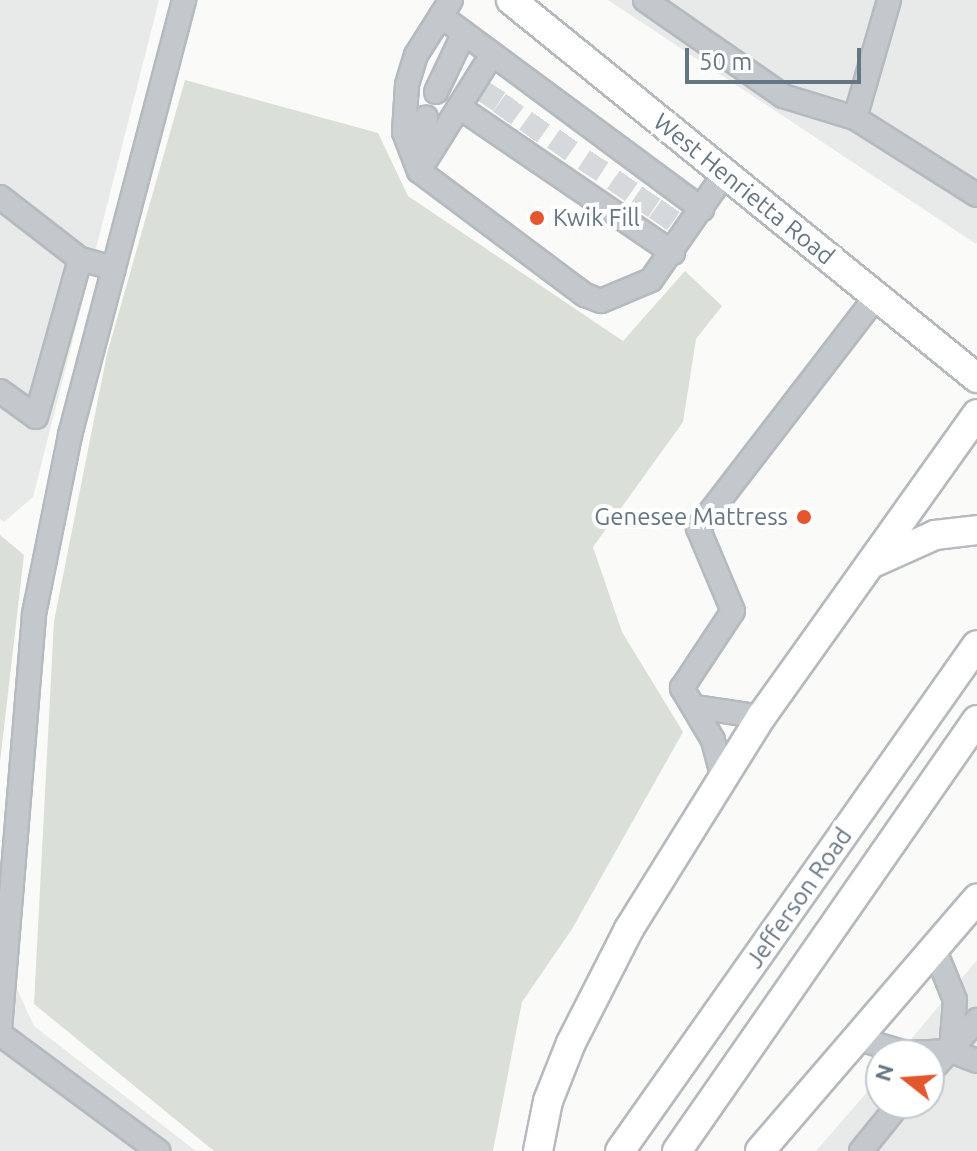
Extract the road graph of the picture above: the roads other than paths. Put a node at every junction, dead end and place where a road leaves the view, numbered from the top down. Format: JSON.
{"nodes":[{"id":1,"x":184,"y":0,"type":"edge"},
{"id":2,"x":511,"y":0,"type":"edge"},
{"id":3,"x":645,"y":0,"type":"edge"},
{"id":4,"x":889,"y":0,"type":"edge"},
{"id":5,"x":446,"y":8,"type":"edge"},
{"id":6,"x":464,"y":33,"type":"junction"},
{"id":7,"x":501,"y":66,"type":"junction"},
{"id":8,"x":436,"y":92,"type":"dead end"},
{"id":9,"x":483,"y":115,"type":"junction"},
{"id":10,"x":426,"y":117,"type":"dead end"},
{"id":11,"x":855,"y":118,"type":"junction"},
{"id":12,"x":419,"y":171,"type":"junction"},
{"id":13,"x":725,"y":173,"type":"junction"},
{"id":14,"x":977,"y":195,"type":"edge"},
{"id":15,"x":0,"y":197,"type":"edge"},
{"id":16,"x":702,"y":209,"type":"junction"},
{"id":17,"x":673,"y":253,"type":"junction"},
{"id":18,"x":80,"y":259,"type":"junction"},
{"id":19,"x":114,"y":268,"type":"junction"},
{"id":20,"x":876,"y":297,"type":"junction"},
{"id":21,"x":977,"y":378,"type":"edge"},
{"id":22,"x":0,"y":391,"type":"edge"},
{"id":23,"x":977,"y":414,"type":"edge"},
{"id":24,"x":977,"y":530,"type":"edge"},
{"id":25,"x":875,"y":563,"type":"junction"},
{"id":26,"x":977,"y":645,"type":"edge"},
{"id":27,"x":696,"y":707,"type":"junction"},
{"id":28,"x":761,"y":717,"type":"junction"},
{"id":29,"x":977,"y":720,"type":"edge"},
{"id":30,"x":723,"y":778,"type":"junction"},
{"id":31,"x":977,"y":899,"type":"edge"},
{"id":32,"x":934,"y":948,"type":"junction"},
{"id":33,"x":3,"y":987,"type":"edge"},
{"id":34,"x":977,"y":1020,"type":"edge"},
{"id":35,"x":0,"y":1031,"type":"edge"},
{"id":36,"x":856,"y":1038,"type":"junction"},
{"id":37,"x":951,"y":1051,"type":"junction"},
{"id":38,"x":945,"y":1057,"type":"edge"},
{"id":39,"x":977,"y":1061,"type":"edge"},
{"id":40,"x":887,"y":1119,"type":"edge"},
{"id":41,"x":149,"y":1149,"type":"edge"},
{"id":42,"x":538,"y":1151,"type":"edge"},
{"id":43,"x":620,"y":1151,"type":"edge"},
{"id":44,"x":677,"y":1151,"type":"edge"},
{"id":45,"x":760,"y":1151,"type":"edge"},
{"id":46,"x":861,"y":1151,"type":"edge"}],
"edges":[{"from":1,"to":19,"type":"lane"},
{"from":2,"to":13,"type":"main road","name":"West Henrietta Road"},
{"from":3,"to":11,"type":"lane"},
{"from":4,"to":11,"type":"lane"},
{"from":5,"to":6,"type":"lane"},
{"from":5,"to":12,"type":"lane"},
{"from":6,"to":7,"type":"lane"},
{"from":6,"to":8,"type":"lane"},
{"from":7,"to":9,"type":"lane"},
{"from":7,"to":16,"type":"lane"},
{"from":9,"to":12,"type":"lane"},
{"from":9,"to":17,"type":"lane"},
{"from":10,"to":12,"type":"lane"},
{"from":11,"to":14,"type":"lane"},
{"from":12,"to":17,"type":"lane"},
{"from":13,"to":16,"type":"lane"},
{"from":13,"to":20,"type":"main road","name":"West Henrietta Road"},
{"from":15,"to":18,"type":"lane"},
{"from":16,"to":17,"type":"lane"},
{"from":18,"to":19,"type":"lane"},
{"from":18,"to":22,"type":"lane"},
{"from":19,"to":33,"type":"lane"},
{"from":20,"to":21,"type":"main road","name":"West Henrietta Road"},
{"from":20,"to":27,"type":"lane"},
{"from":23,"to":25,"type":"main road"},
{"from":24,"to":25,"type":"main road"},
{"from":25,"to":28,"type":"main road"},
{"from":26,"to":43,"type":"main road","name":"Jefferson Road"},
{"from":27,"to":28,"type":"lane"},
{"from":27,"to":30,"type":"lane"},
{"from":28,"to":30,"type":"main road"},
{"from":29,"to":44,"type":"main road","name":"Jefferson Road"},
{"from":30,"to":42,"type":"main road"},
{"from":31,"to":32,"type":"main road"},
{"from":32,"to":36,"type":"main road"},
{"from":32,"to":37,"type":"lane"},
{"from":33,"to":35,"type":"lane"},
{"from":34,"to":37,"type":"lane"},
{"from":35,"to":41,"type":"lane"},
{"from":36,"to":37,"type":"lane"},
{"from":36,"to":45,"type":"main road"},
{"from":37,"to":38,"type":"lane"},
{"from":37,"to":39,"type":"lane"},
{"from":40,"to":46,"type":"lane"}]}
